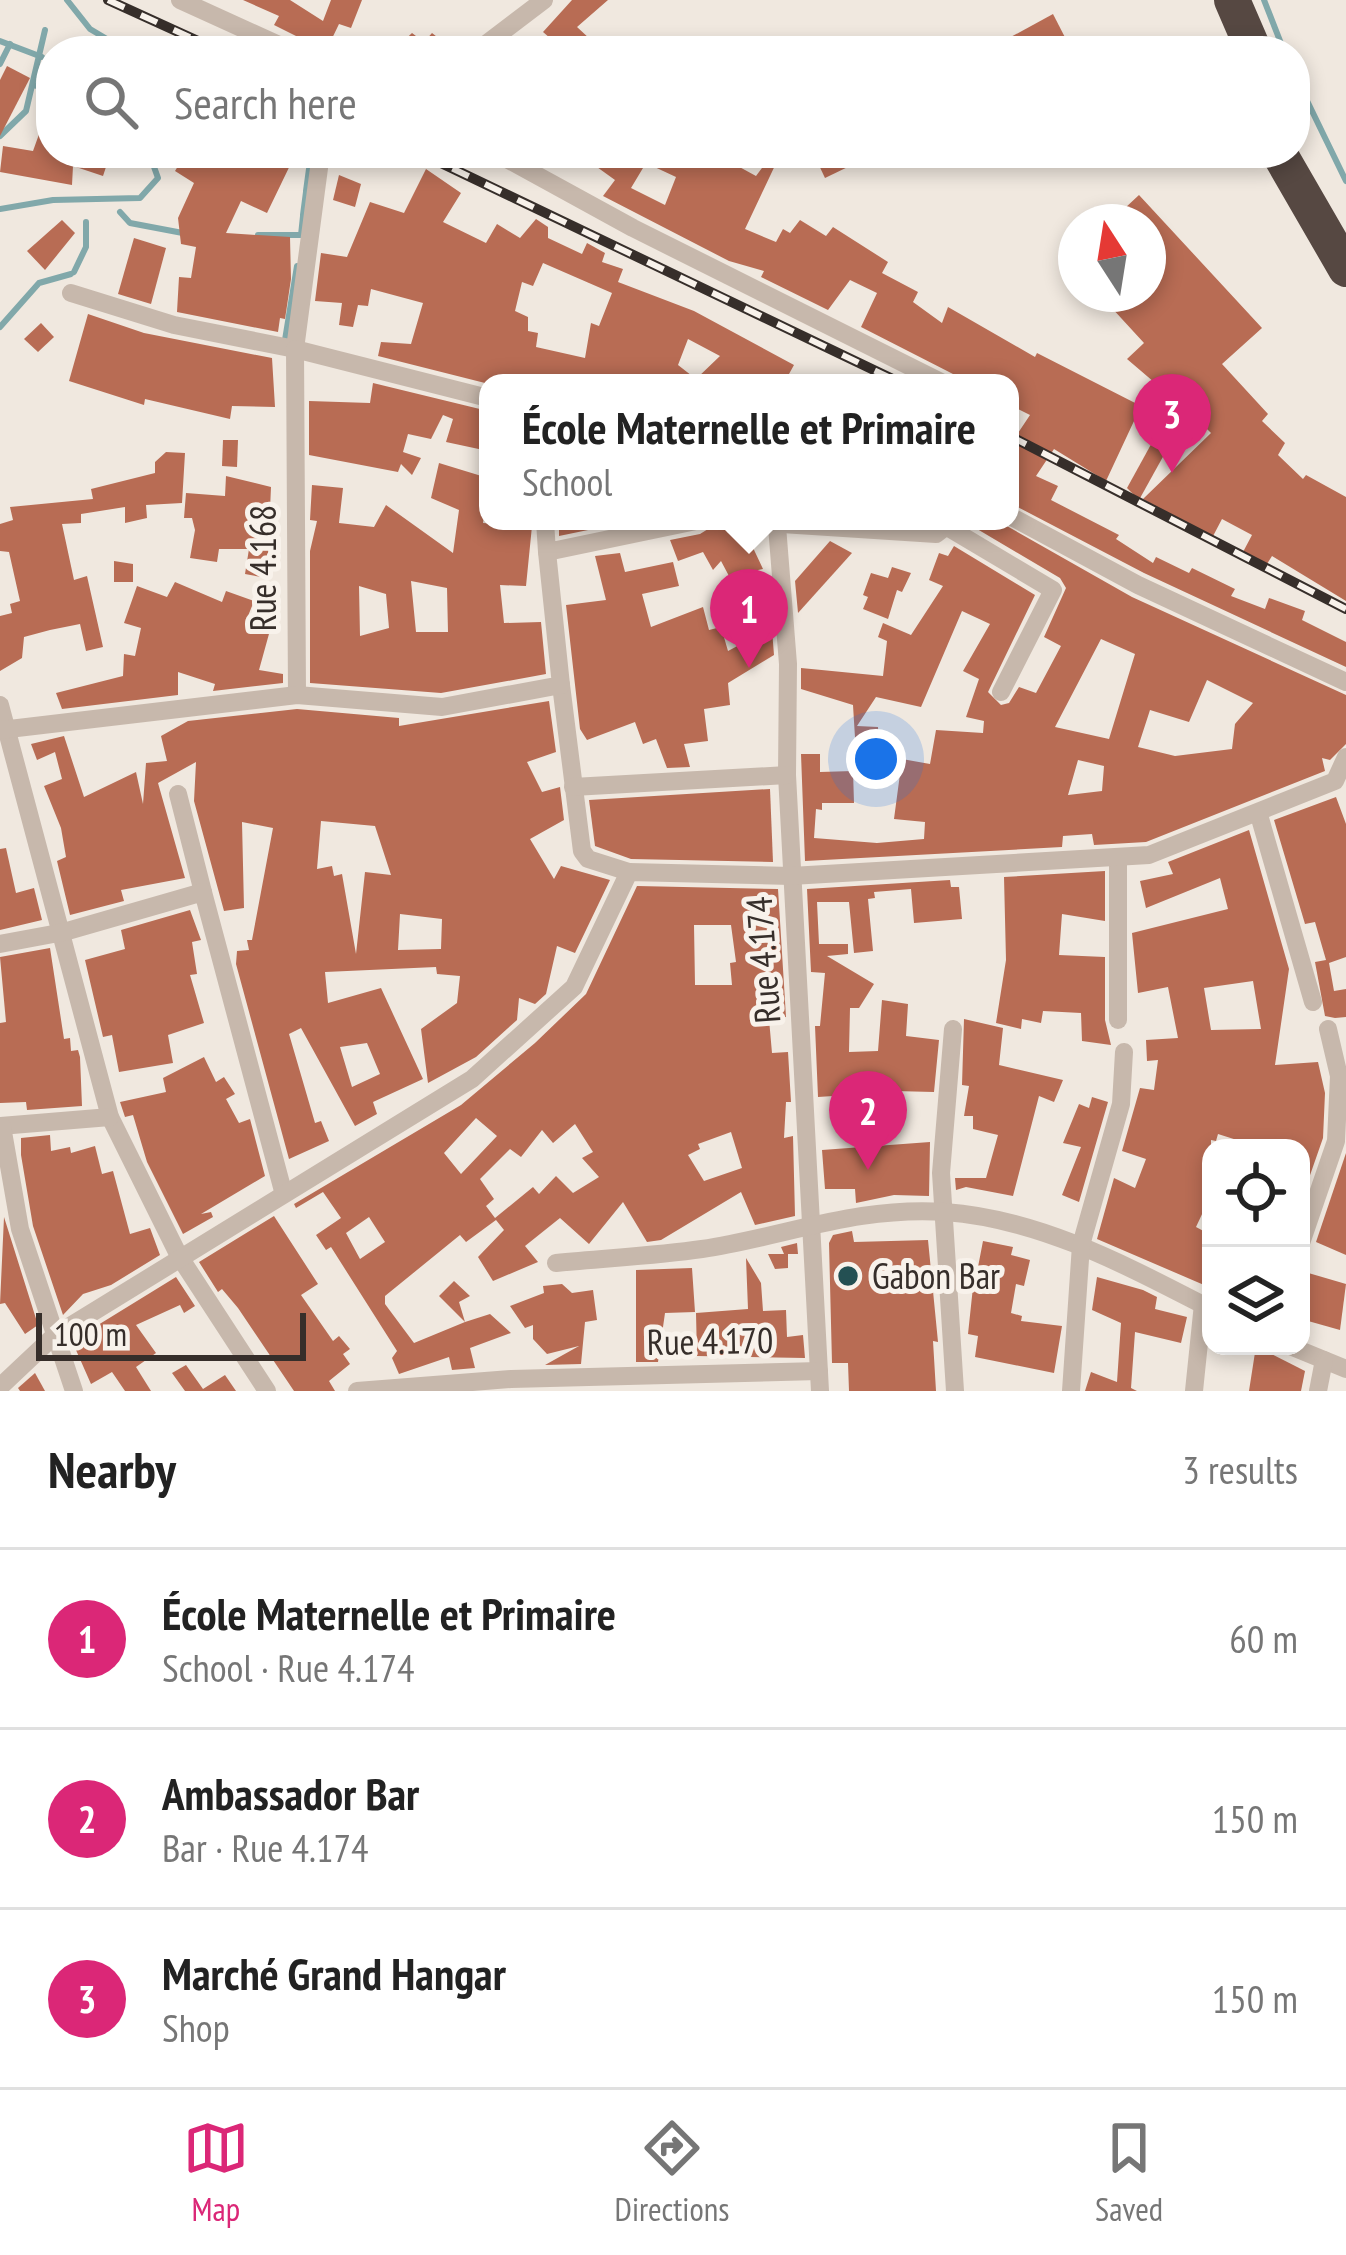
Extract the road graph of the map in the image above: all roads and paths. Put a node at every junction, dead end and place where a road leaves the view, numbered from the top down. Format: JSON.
{"nodes":[{"id":1,"x":179,"y":0,"type":"edge"},
{"id":2,"x":544,"y":0,"type":"edge"},
{"id":3,"x":1211,"y":0,"type":"edge"},
{"id":4,"x":1232,"y":0,"type":"edge"},
{"id":5,"x":259,"y":36,"type":"edge"},
{"id":6,"x":497,"y":36,"type":"edge"},
{"id":7,"x":1225,"y":36,"type":"edge"},
{"id":8,"x":1248,"y":36,"type":"edge"},
{"id":9,"x":1310,"y":164,"type":"edge"},
{"id":10,"x":319,"y":168,"type":"edge"},
{"id":11,"x":523,"y":168,"type":"edge"},
{"id":12,"x":1288,"y":168,"type":"edge"},
{"id":13,"x":1346,"y":231,"type":"edge"},
{"id":14,"x":1346,"y":269,"type":"edge"},
{"id":15,"x":71,"y":293,"type":"dead end"},
{"id":16,"x":295,"y":349,"type":"junction"},
{"id":17,"x":925,"y":374,"type":"edge"},
{"id":18,"x":479,"y":396,"type":"edge"},
{"id":19,"x":1019,"y":521,"type":"edge"},
{"id":20,"x":546,"y":530,"type":"edge"},
{"id":21,"x":653,"y":530,"type":"edge"},
{"id":22,"x":777,"y":530,"type":"edge"},
{"id":23,"x":856,"y":530,"type":"edge"},
{"id":24,"x":943,"y":530,"type":"edge"},
{"id":25,"x":959,"y":530,"type":"edge"},
{"id":26,"x":548,"y":552,"type":"junction"},
{"id":27,"x":1346,"y":682,"type":"edge"},
{"id":28,"x":561,"y":685,"type":"junction"},
{"id":29,"x":1001,"y":692,"type":"dead end"},
{"id":30,"x":297,"y":695,"type":"junction"},
{"id":31,"x":0,"y":705,"type":"edge"},
{"id":32,"x":4,"y":729,"type":"edge"},
{"id":33,"x":1346,"y":758,"type":"edge"},
{"id":34,"x":787,"y":775,"type":"junction"},
{"id":35,"x":572,"y":787,"type":"junction"},
{"id":36,"x":178,"y":794,"type":"dead end"},
{"id":37,"x":1259,"y":815,"type":"junction"},
{"id":38,"x":1118,"y":857,"type":"junction"},
{"id":39,"x":629,"y":872,"type":"junction"},
{"id":40,"x":791,"y":876,"type":"junction"},
{"id":41,"x":202,"y":892,"type":"junction"},
{"id":42,"x":64,"y":932,"type":"junction"},
{"id":43,"x":0,"y":944,"type":"edge"},
{"id":44,"x":1313,"y":1002,"type":"dead end"},
{"id":45,"x":1118,"y":1020,"type":"dead end"},
{"id":46,"x":953,"y":1029,"type":"dead end"},
{"id":47,"x":1328,"y":1029,"type":"dead end"},
{"id":48,"x":1124,"y":1052,"type":"dead end"},
{"id":49,"x":110,"y":1117,"type":"junction"},
{"id":50,"x":1,"y":1126,"type":"edge"},
{"id":51,"x":283,"y":1191,"type":"junction"},
{"id":52,"x":946,"y":1212,"type":"junction"},
{"id":53,"x":1310,"y":1217,"type":"edge"},
{"id":54,"x":813,"y":1224,"type":"junction"},
{"id":55,"x":1081,"y":1245,"type":"junction"},
{"id":56,"x":179,"y":1256,"type":"junction"},
{"id":57,"x":556,"y":1263,"type":"dead end"},
{"id":58,"x":1202,"y":1304,"type":"edge"},
{"id":59,"x":53,"y":1336,"type":"junction"},
{"id":60,"x":1202,"y":1339,"type":"edge"},
{"id":61,"x":1310,"y":1354,"type":"edge"},
{"id":62,"x":1324,"y":1360,"type":"junction"},
{"id":63,"x":1346,"y":1369,"type":"edge"},
{"id":64,"x":819,"y":1381,"type":"edge"},
{"id":65,"x":0,"y":1387,"type":"edge"},
{"id":66,"x":74,"y":1391,"type":"edge"},
{"id":67,"x":267,"y":1391,"type":"edge"},
{"id":68,"x":357,"y":1391,"type":"edge"},
{"id":69,"x":955,"y":1391,"type":"edge"},
{"id":70,"x":1072,"y":1391,"type":"edge"},
{"id":71,"x":1194,"y":1391,"type":"edge"},
{"id":72,"x":1318,"y":1391,"type":"edge"}],
"edges":[{"from":1,"to":5,"type":"street"},
{"from":2,"to":6,"type":"street"},
{"from":3,"to":7,"type":"highway"},
{"from":4,"to":8,"type":"highway"},
{"from":9,"to":13,"type":"highway"},
{"from":10,"to":16,"type":"street","name":"Rue 4.168"},
{"from":11,"to":17,"type":"street"},
{"from":12,"to":14,"type":"highway"},
{"from":15,"to":16,"type":"street"},
{"from":16,"to":18,"type":"street"},
{"from":16,"to":30,"type":"street","name":"Rue 4.168"},
{"from":19,"to":27,"type":"street"},
{"from":20,"to":26,"type":"street"},
{"from":21,"to":26,"type":"street"},
{"from":22,"to":34,"type":"street","name":"Rue 4.174"},
{"from":23,"to":24,"type":"street"},
{"from":25,"to":29,"type":"street"},
{"from":26,"to":28,"type":"street"},
{"from":28,"to":30,"type":"street"},
{"from":28,"to":35,"type":"street"},
{"from":30,"to":32,"type":"street"},
{"from":31,"to":32,"type":"street"},
{"from":32,"to":42,"type":"street"},
{"from":33,"to":37,"type":"street"},
{"from":34,"to":35,"type":"street"},
{"from":34,"to":40,"type":"street","name":"Rue 4.174"},
{"from":35,"to":39,"type":"street"},
{"from":36,"to":41,"type":"street"},
{"from":37,"to":38,"type":"street"},
{"from":37,"to":44,"type":"street"},
{"from":38,"to":40,"type":"street"},
{"from":38,"to":45,"type":"street"},
{"from":39,"to":40,"type":"street"},
{"from":39,"to":51,"type":"street"},
{"from":40,"to":54,"type":"street","name":"Rue 4.174"},
{"from":41,"to":42,"type":"street"},
{"from":41,"to":51,"type":"street"},
{"from":42,"to":43,"type":"street"},
{"from":42,"to":49,"type":"street"},
{"from":46,"to":52,"type":"street"},
{"from":47,"to":53,"type":"street"},
{"from":48,"to":55,"type":"street"},
{"from":49,"to":50,"type":"street"},
{"from":49,"to":56,"type":"street"},
{"from":50,"to":59,"type":"street"},
{"from":51,"to":56,"type":"street"},
{"from":52,"to":54,"type":"street"},
{"from":52,"to":55,"type":"street"},
{"from":52,"to":69,"type":"street"},
{"from":54,"to":57,"type":"street"},
{"from":54,"to":64,"type":"street","name":"Rue 4.174"},
{"from":55,"to":58,"type":"street"},
{"from":55,"to":70,"type":"street"},
{"from":56,"to":59,"type":"street"},
{"from":56,"to":67,"type":"street"},
{"from":59,"to":65,"type":"street"},
{"from":59,"to":66,"type":"street"},
{"from":60,"to":71,"type":"street"},
{"from":61,"to":62,"type":"street"},
{"from":62,"to":63,"type":"street"},
{"from":62,"to":72,"type":"street"},
{"from":64,"to":68,"type":"street","name":"Rue 4.170"}]}
